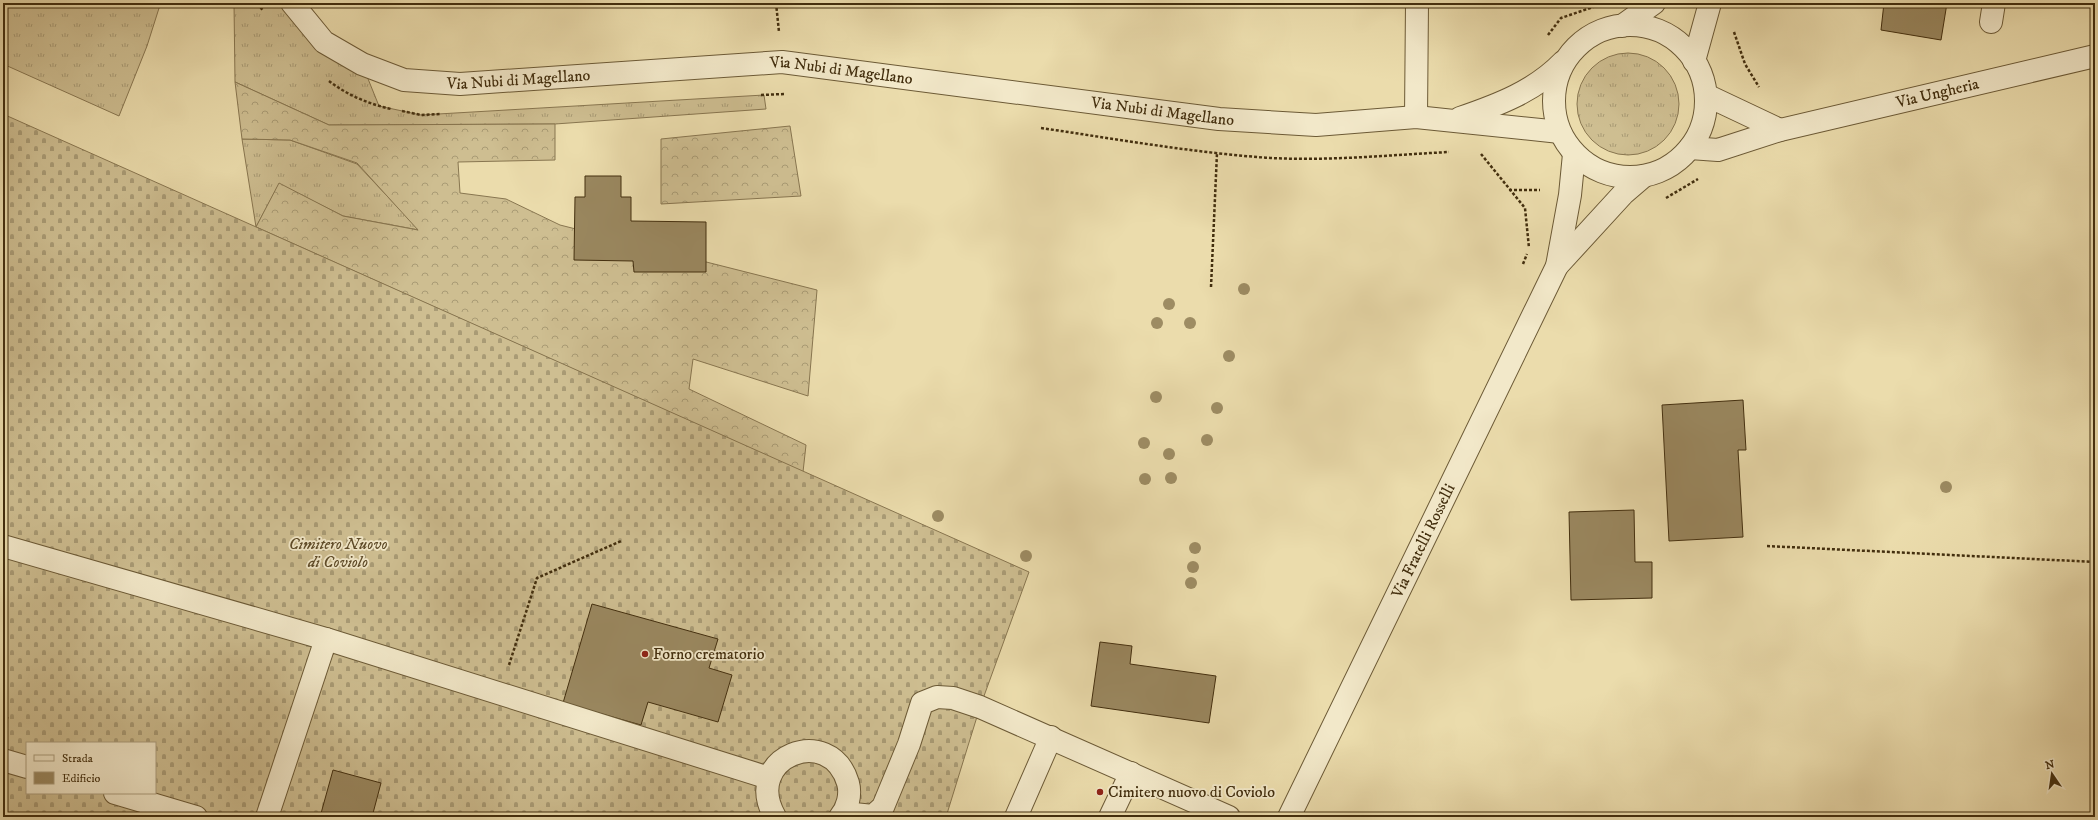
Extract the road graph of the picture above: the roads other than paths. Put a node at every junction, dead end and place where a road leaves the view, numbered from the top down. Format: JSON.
{"nodes":[{"id":1,"x":292,"y":3,"type":"edge"},
{"id":2,"x":1417,"y":3,"type":"edge"},
{"id":3,"x":1654,"y":3,"type":"edge"},
{"id":4,"x":1710,"y":3,"type":"edge"},
{"id":5,"x":1622,"y":26,"type":"junction"},
{"id":6,"x":2095,"y":56,"type":"edge"},
{"id":7,"x":1568,"y":58,"type":"junction"},
{"id":8,"x":1694,"y":61,"type":"junction"},
{"id":9,"x":1706,"y":95,"type":"junction"},
{"id":10,"x":1416,"y":117,"type":"junction"},
{"id":11,"x":1451,"y":121,"type":"junction"},
{"id":12,"x":1780,"y":130,"type":"junction"},
{"id":13,"x":1560,"y":132,"type":"junction"},
{"id":14,"x":1690,"y":148,"type":"junction"},
{"id":15,"x":1574,"y":154,"type":"junction"},
{"id":16,"x":1644,"y":176,"type":"junction"},
{"id":17,"x":1557,"y":266,"type":"junction"},
{"id":18,"x":3,"y":546,"type":"edge"},
{"id":19,"x":326,"y":640,"type":"junction"},
{"id":20,"x":1052,"y":737,"type":"junction"},
{"id":21,"x":3,"y":760,"type":"edge"},
{"id":22,"x":26,"y":767,"type":"edge"},
{"id":23,"x":1131,"y":773,"type":"junction"},
{"id":24,"x":769,"y":778,"type":"junction"},
{"id":25,"x":118,"y":794,"type":"edge"},
{"id":26,"x":879,"y":814,"type":"edge"},
{"id":27,"x":842,"y":815,"type":"edge"},
{"id":28,"x":1220,"y":815,"type":"edge"},
{"id":29,"x":196,"y":817,"type":"edge"},
{"id":30,"x":267,"y":817,"type":"edge"},
{"id":31,"x":775,"y":817,"type":"edge"},
{"id":32,"x":1016,"y":817,"type":"edge"},
{"id":33,"x":1110,"y":817,"type":"edge"},
{"id":34,"x":1289,"y":817,"type":"edge"}],
"edges":[{"from":1,"to":10,"type":"street","name":"Via Nubi di Magellano"},
{"from":2,"to":10,"type":"street"},
{"from":3,"to":5,"type":"street","name":"Via Fratelli Rosselli"},
{"from":4,"to":8,"type":"street"},
{"from":5,"to":7,"type":"street","name":"Via Fratelli Rosselli"},
{"from":5,"to":8,"type":"street","name":"Via Fratelli Rosselli"},
{"from":6,"to":12,"type":"street","name":"Via Ungheria"},
{"from":7,"to":11,"type":"street","name":"Via Nubi di Magellano"},
{"from":7,"to":13,"type":"street","name":"Via Fratelli Rosselli"},
{"from":8,"to":9,"type":"street","name":"Via Fratelli Rosselli"},
{"from":9,"to":12,"type":"street"},
{"from":9,"to":14,"type":"street","name":"Via Fratelli Rosselli"},
{"from":10,"to":11,"type":"street","name":"Via Nubi di Magellano"},
{"from":11,"to":13,"type":"street","name":"Via Nubi di Magellano"},
{"from":12,"to":14,"type":"street","name":"Via Ungheria"},
{"from":13,"to":15,"type":"street","name":"Via Fratelli Rosselli"},
{"from":14,"to":16,"type":"street","name":"Via Fratelli Rosselli"},
{"from":15,"to":16,"type":"street","name":"Via Fratelli Rosselli"},
{"from":15,"to":17,"type":"street","name":"Via Fratelli Rosselli"},
{"from":16,"to":17,"type":"street","name":"Via Fratelli Rosselli"},
{"from":17,"to":34,"type":"street","name":"Via Fratelli Rosselli"},
{"from":18,"to":19,"type":"street"},
{"from":19,"to":24,"type":"street"},
{"from":19,"to":30,"type":"street"},
{"from":20,"to":23,"type":"street"},
{"from":20,"to":26,"type":"street"},
{"from":20,"to":32,"type":"street"},
{"from":21,"to":22,"type":"street"},
{"from":23,"to":28,"type":"street"},
{"from":23,"to":33,"type":"street"},
{"from":24,"to":27,"type":"street"},
{"from":24,"to":31,"type":"street"},
{"from":25,"to":29,"type":"street"},
{"from":26,"to":27,"type":"street"}]}
